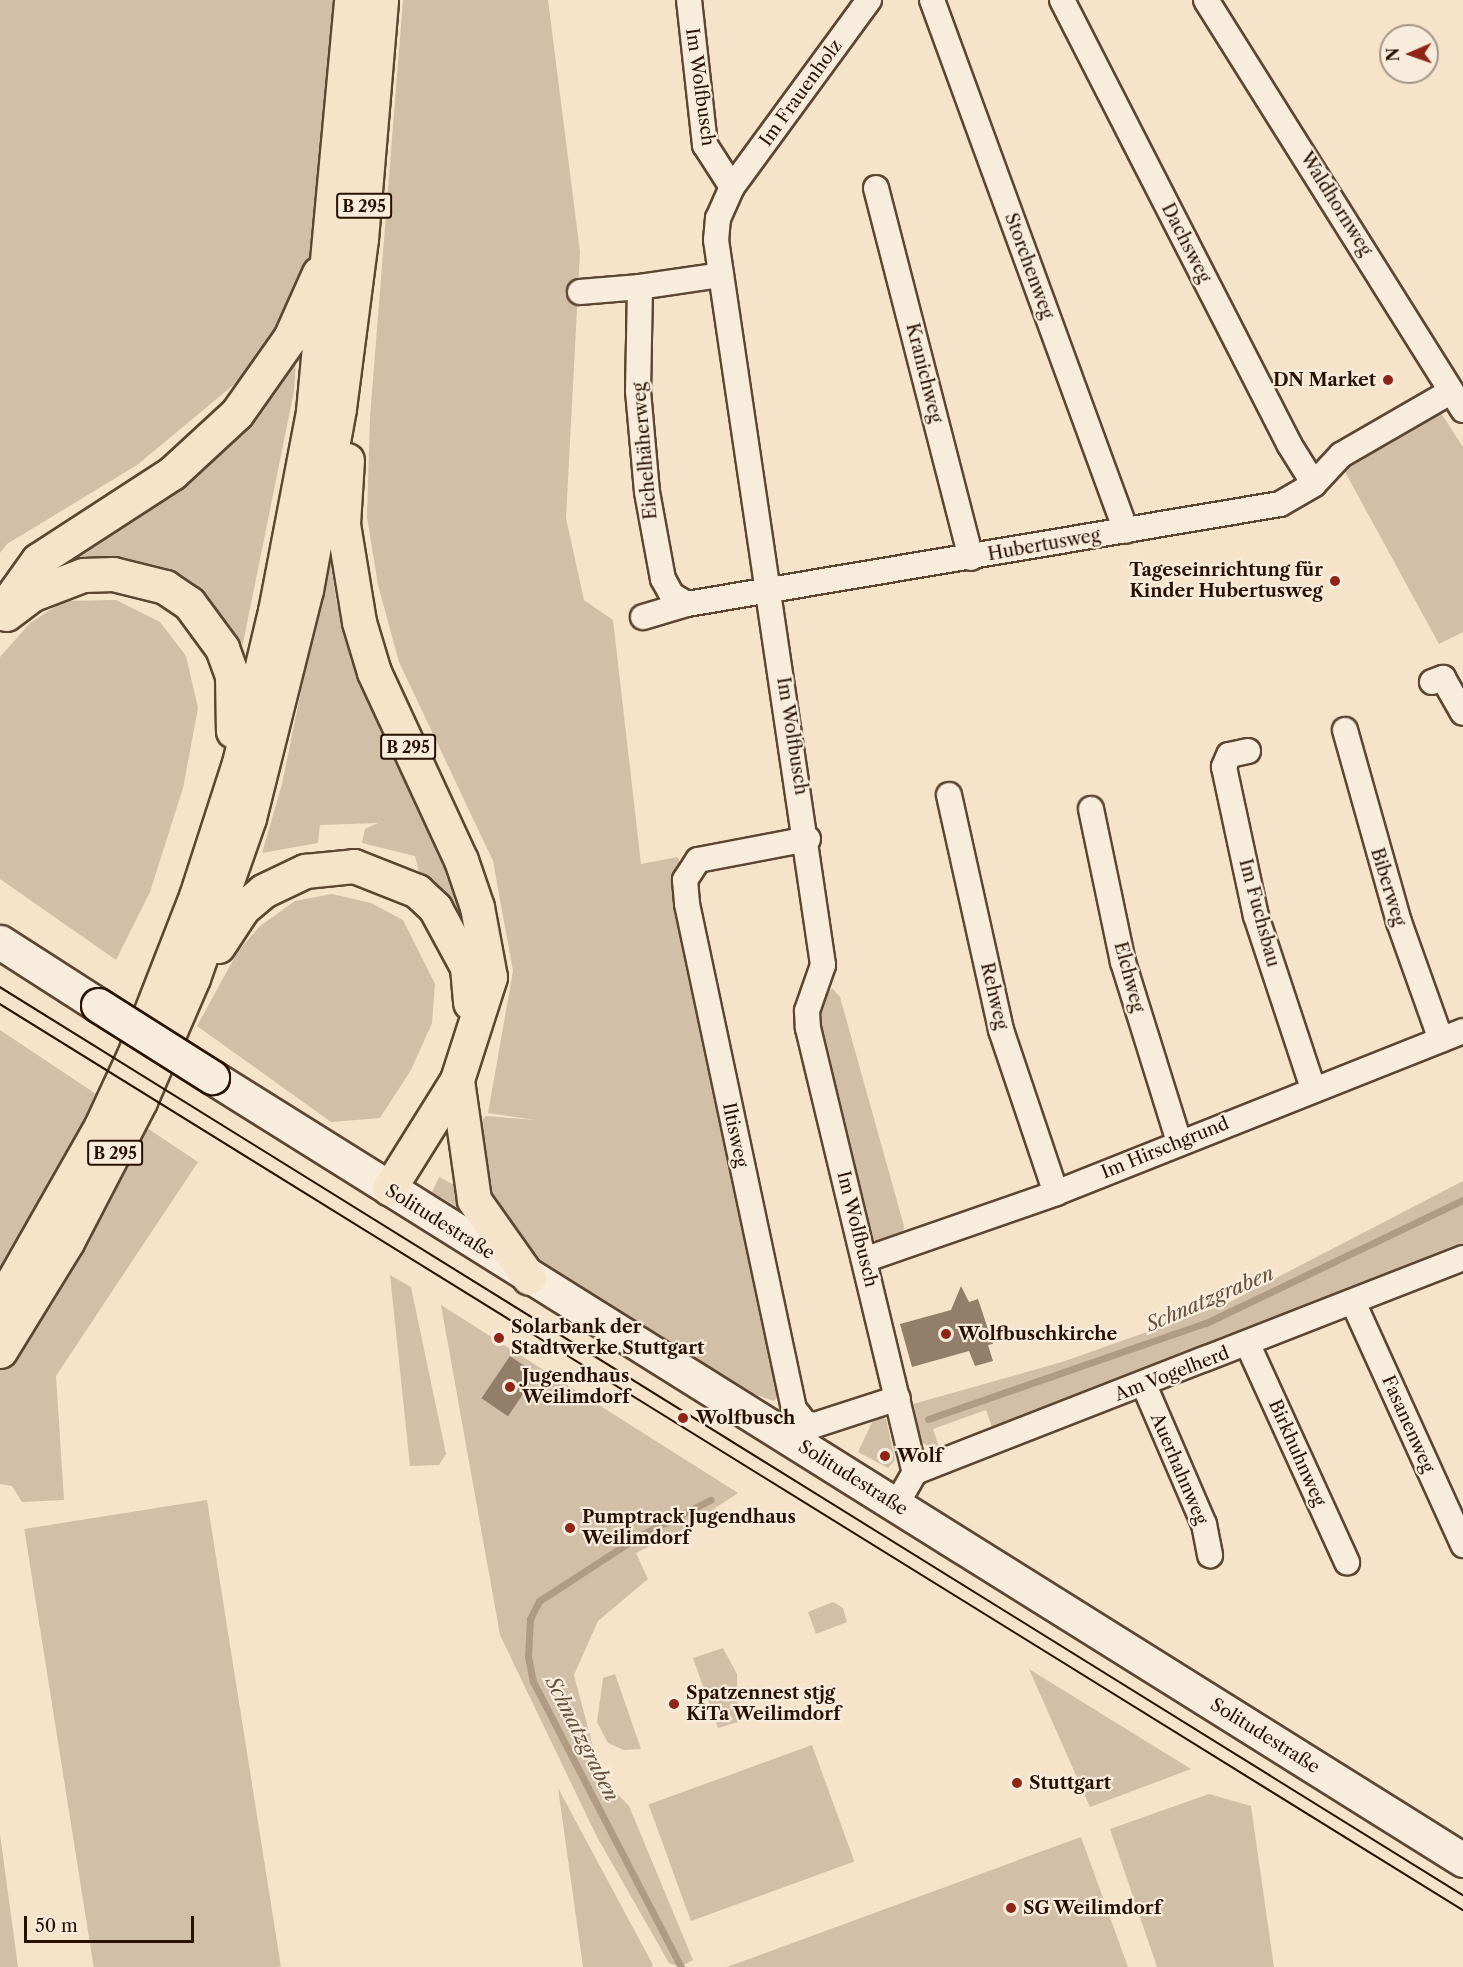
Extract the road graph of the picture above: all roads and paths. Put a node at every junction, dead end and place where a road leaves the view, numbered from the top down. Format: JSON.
{"nodes":[{"id":1,"x":351,"y":0,"type":"edge"},
{"id":2,"x":381,"y":0,"type":"edge"},
{"id":3,"x":689,"y":0,"type":"edge"},
{"id":4,"x":869,"y":0,"type":"edge"},
{"id":5,"x":932,"y":0,"type":"edge"},
{"id":6,"x":1062,"y":0,"type":"edge"},
{"id":7,"x":1206,"y":0,"type":"edge"},
{"id":8,"x":732,"y":187,"type":"junction"},
{"id":9,"x":876,"y":188,"type":"dead end"},
{"id":10,"x":330,"y":250,"type":"junction"},
{"id":11,"x":721,"y":275,"type":"junction"},
{"id":12,"x":640,"y":287,"type":"junction"},
{"id":13,"x":580,"y":292,"type":"dead end"},
{"id":14,"x":1456,"y":401,"type":"edge"},
{"id":15,"x":339,"y":408,"type":"junction"},
{"id":16,"x":1314,"y":484,"type":"junction"},
{"id":17,"x":1126,"y":531,"type":"junction"},
{"id":18,"x":971,"y":558,"type":"junction"},
{"id":19,"x":770,"y":593,"type":"junction"},
{"id":20,"x":687,"y":604,"type":"junction"},
{"id":21,"x":0,"y":613,"type":"edge"},
{"id":22,"x":643,"y":617,"type":"dead end"},
{"id":23,"x":0,"y":618,"type":"edge"},
{"id":24,"x":1432,"y":682,"type":"dead end"},
{"id":25,"x":1463,"y":713,"type":"edge"},
{"id":26,"x":1345,"y":730,"type":"dead end"},
{"id":27,"x":1248,"y":751,"type":"dead end"},
{"id":28,"x":239,"y":763,"type":"junction"},
{"id":29,"x":949,"y":795,"type":"dead end"},
{"id":30,"x":1091,"y":808,"type":"dead end"},
{"id":31,"x":808,"y":839,"type":"junction"},
{"id":32,"x":0,"y":942,"type":"edge"},
{"id":33,"x":193,"y":978,"type":"junction"},
{"id":34,"x":1452,"y":1036,"type":"edge"},
{"id":35,"x":473,"y":1038,"type":"junction"},
{"id":36,"x":457,"y":1080,"type":"junction"},
{"id":37,"x":1313,"y":1088,"type":"junction"},
{"id":38,"x":1179,"y":1142,"type":"junction"},
{"id":39,"x":388,"y":1189,"type":"junction"},
{"id":40,"x":1056,"y":1193,"type":"junction"},
{"id":41,"x":864,"y":1260,"type":"junction"},
{"id":42,"x":1462,"y":1260,"type":"edge"},
{"id":43,"x":530,"y":1278,"type":"junction"},
{"id":44,"x":1353,"y":1302,"type":"junction"},
{"id":45,"x":0,"y":1304,"type":"edge"},
{"id":46,"x":1248,"y":1345,"type":"junction"},
{"id":47,"x":0,"y":1351,"type":"edge"},
{"id":48,"x":1144,"y":1385,"type":"junction"},
{"id":49,"x":898,"y":1398,"type":"junction"},
{"id":50,"x":915,"y":1472,"type":"junction"},
{"id":51,"x":896,"y":1505,"type":"junction"},
{"id":52,"x":1463,"y":1545,"type":"edge"},
{"id":53,"x":1210,"y":1555,"type":"dead end"},
{"id":54,"x":1347,"y":1562,"type":"dead end"},
{"id":55,"x":1463,"y":1860,"type":"edge"}],
"edges":[{"from":1,"to":10,"type":"main road","number":"B 295"},
{"from":2,"to":15,"type":"main road","number":"B 295"},
{"from":3,"to":8,"type":"street","name":"Im Wolfbusch"},
{"from":4,"to":8,"type":"street","name":"Im Frauenholz"},
{"from":5,"to":17,"type":"street","name":"Storchenweg"},
{"from":6,"to":16,"type":"street","name":"Dachsweg"},
{"from":7,"to":14,"type":"street","name":"Waldhornweg"},
{"from":8,"to":11,"type":"street","name":"Im Wolfbusch"},
{"from":9,"to":18,"type":"street","name":"Kranichweg"},
{"from":10,"to":21,"type":"main road","number":"B 295"},
{"from":10,"to":28,"type":"main road","number":"B 295"},
{"from":11,"to":12,"type":"street"},
{"from":11,"to":19,"type":"street","name":"Im Wolfbusch"},
{"from":12,"to":13,"type":"street"},
{"from":12,"to":20,"type":"street","name":"Eichelhäherweg"},
{"from":14,"to":16,"type":"street","name":"Hubertusweg"},
{"from":15,"to":33,"type":"main road","number":"B 295"},
{"from":15,"to":35,"type":"main road","number":"B 295"},
{"from":16,"to":17,"type":"street","name":"Hubertusweg"},
{"from":17,"to":18,"type":"street","name":"Hubertusweg"},
{"from":18,"to":19,"type":"street","name":"Hubertusweg"},
{"from":19,"to":20,"type":"street"},
{"from":19,"to":31,"type":"street","name":"Im Wolfbusch"},
{"from":20,"to":22,"type":"street"},
{"from":23,"to":28,"type":"main road"},
{"from":24,"to":25,"type":"street"},
{"from":26,"to":34,"type":"street","name":"Biberweg"},
{"from":27,"to":37,"type":"street","name":"Im Fuchsbau"},
{"from":28,"to":45,"type":"main road","number":"B 295"},
{"from":29,"to":40,"type":"street","name":"Rehweg"},
{"from":30,"to":38,"type":"street","name":"Elchweg"},
{"from":31,"to":41,"type":"street","name":"Im Wolfbusch"},
{"from":31,"to":49,"type":"street","name":"Iltisweg"},
{"from":32,"to":39,"type":"main road","name":"Solitudestraße","bridge":true},
{"from":33,"to":35,"type":"main road","number":"B 295"},
{"from":33,"to":47,"type":"main road","number":"B 295"},
{"from":34,"to":37,"type":"street","name":"Im Hirschgrund"},
{"from":35,"to":36,"type":"main road","number":"B 295"},
{"from":36,"to":39,"type":"main road","number":"B 295"},
{"from":36,"to":43,"type":"main road","number":"B 295"},
{"from":37,"to":38,"type":"street","name":"Im Hirschgrund"},
{"from":38,"to":40,"type":"street","name":"Im Hirschgrund"},
{"from":39,"to":43,"type":"main road","name":"Solitudestraße"},
{"from":40,"to":41,"type":"street","name":"Im Hirschgrund"},
{"from":41,"to":49,"type":"street","name":"Im Wolfbusch"},
{"from":42,"to":44,"type":"street","name":"Am Vogelherd"},
{"from":43,"to":51,"type":"main road","name":"Solitudestraße"},
{"from":44,"to":46,"type":"street","name":"Am Vogelherd"},
{"from":44,"to":52,"type":"street","name":"Fasanenweg"},
{"from":46,"to":48,"type":"street","name":"Am Vogelherd"},
{"from":46,"to":54,"type":"street","name":"Birkhuhnweg"},
{"from":48,"to":50,"type":"street","name":"Am Vogelherd"},
{"from":48,"to":53,"type":"street","name":"Auerhahnweg"},
{"from":49,"to":50,"type":"street","name":"Im Wolfbusch"},
{"from":50,"to":51,"type":"street"},
{"from":51,"to":55,"type":"main road","name":"Solitudestraße"}]}
